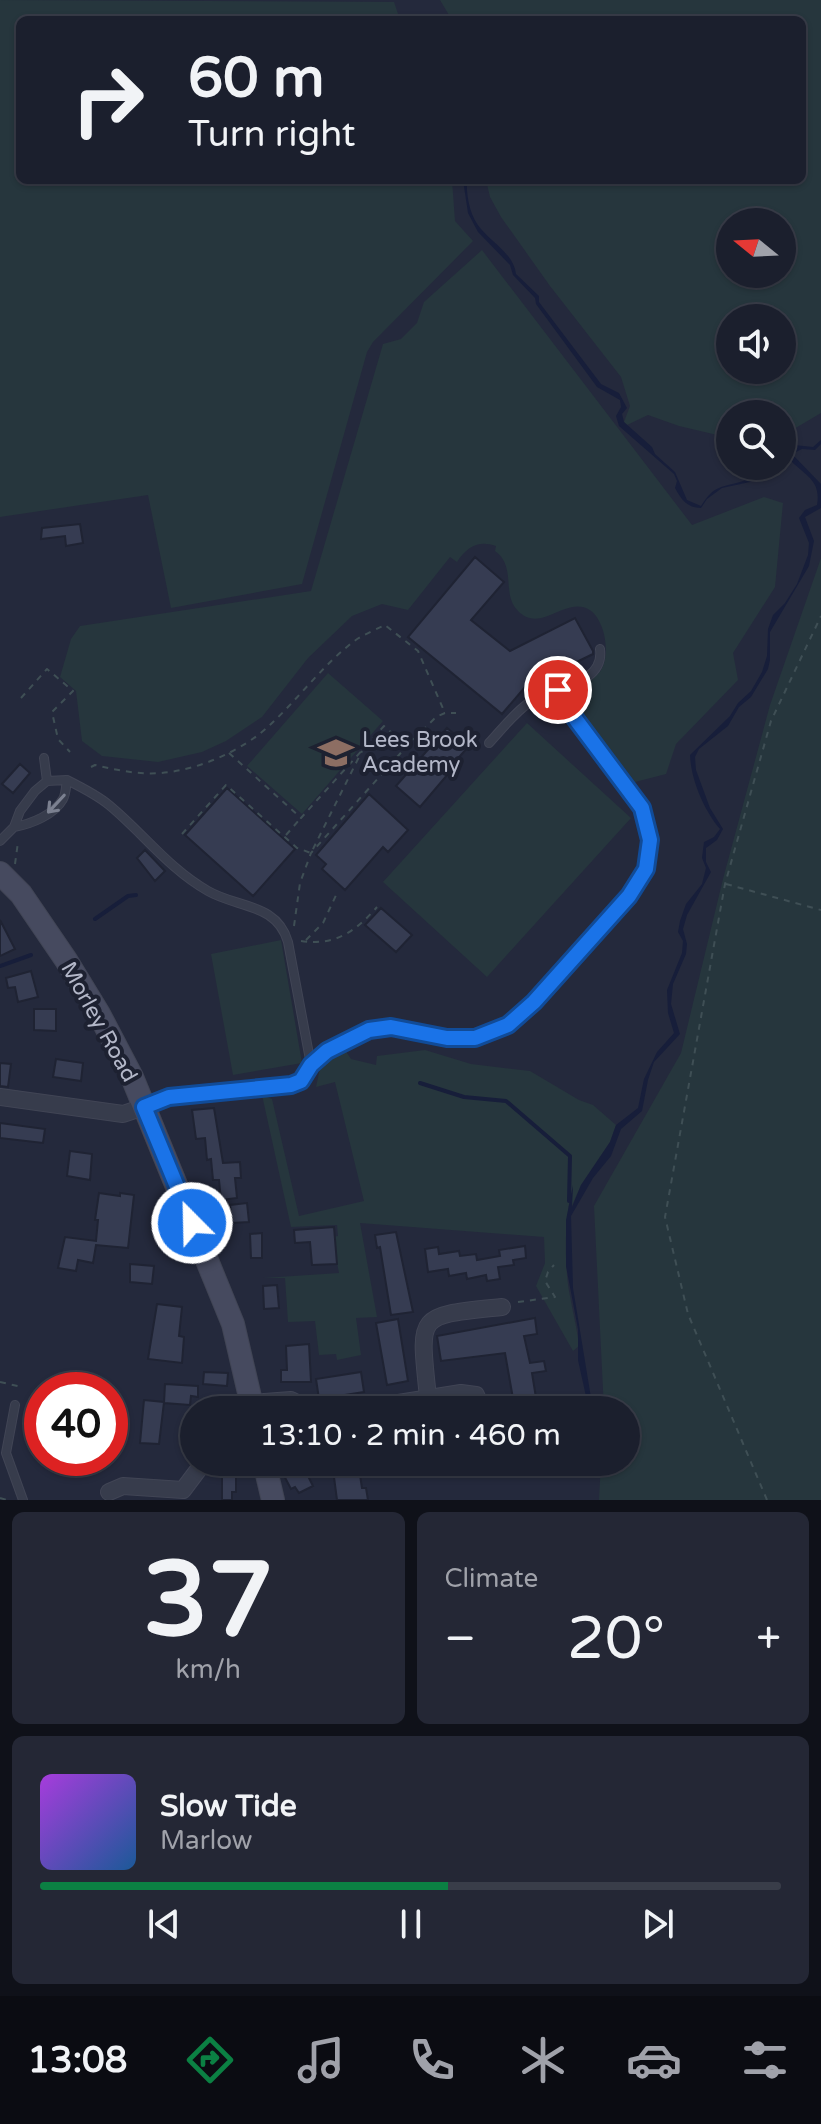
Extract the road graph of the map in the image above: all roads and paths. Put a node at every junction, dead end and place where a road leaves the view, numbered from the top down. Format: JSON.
{"nodes":[{"id":1,"x":821,"y":616,"type":"edge"},
{"id":2,"x":600,"y":649,"type":"dead end"},
{"id":3,"x":558,"y":690,"type":"junction"},
{"id":4,"x":21,"y":698,"type":"dead end"},
{"id":5,"x":445,"y":713,"type":"junction"},
{"id":6,"x":456,"y":713,"type":"dead end"},
{"id":7,"x":489,"y":743,"type":"dead end"},
{"id":8,"x":407,"y":746,"type":"junction"},
{"id":9,"x":362,"y":751,"type":"junction"},
{"id":10,"x":70,"y":752,"type":"dead end"},
{"id":11,"x":228,"y":753,"type":"junction"},
{"id":12,"x":44,"y":758,"type":"dead end"},
{"id":13,"x":91,"y":767,"type":"dead end"},
{"id":14,"x":67,"y":780,"type":"junction"},
{"id":15,"x":47,"y":781,"type":"junction"},
{"id":16,"x":301,"y":818,"type":"junction"},
{"id":17,"x":14,"y":827,"type":"junction"},
{"id":18,"x":182,"y":834,"type":"dead end"},
{"id":19,"x":284,"y":837,"type":"junction"},
{"id":20,"x":0,"y":841,"type":"edge"},
{"id":21,"x":18,"y":842,"type":"dead end"},
{"id":22,"x":311,"y":853,"type":"junction"},
{"id":23,"x":7,"y":870,"type":"edge"},
{"id":24,"x":725,"y":884,"type":"junction"},
{"id":25,"x":338,"y":891,"type":"dead end"},
{"id":26,"x":377,"y":907,"type":"dead end"},
{"id":27,"x":821,"y":910,"type":"edge"},
{"id":28,"x":305,"y":941,"type":"junction"},
{"id":29,"x":288,"y":942,"type":"junction"},
{"id":30,"x":311,"y":1065,"type":"junction"},
{"id":31,"x":0,"y":1097,"type":"edge"},
{"id":32,"x":144,"y":1107,"type":"junction"},
{"id":33,"x":554,"y":1265,"type":"dead end"},
{"id":34,"x":502,"y":1307,"type":"joint"},
{"id":35,"x":0,"y":1382,"type":"edge"},
{"id":36,"x":22,"y":1387,"type":"dead end"},
{"id":37,"x":250,"y":1396,"type":"edge"},
{"id":38,"x":428,"y":1396,"type":"edge"},
{"id":39,"x":439,"y":1396,"type":"edge"},
{"id":40,"x":478,"y":1396,"type":"edge"},
{"id":41,"x":15,"y":1405,"type":"dead end"},
{"id":42,"x":194,"y":1476,"type":"edge"},
{"id":43,"x":267,"y":1476,"type":"edge"},
{"id":44,"x":109,"y":1492,"type":"dead end"},
{"id":45,"x":0,"y":1498,"type":"edge"},
{"id":46,"x":7,"y":1500,"type":"edge"},
{"id":47,"x":23,"y":1500,"type":"edge"},
{"id":48,"x":273,"y":1500,"type":"edge"},
{"id":49,"x":767,"y":1500,"type":"edge"}],
"edges":[{"from":1,"to":24,"type":"path"},
{"from":2,"to":3,"type":"lane"},
{"from":3,"to":7,"type":"lane"},
{"from":3,"to":30,"type":"lane"},
{"from":4,"to":10,"type":"path"},
{"from":5,"to":6,"type":"path"},
{"from":5,"to":8,"type":"path"},
{"from":5,"to":11,"type":"path"},
{"from":8,"to":9,"type":"path"},
{"from":8,"to":22,"type":"path"},
{"from":9,"to":16,"type":"path"},
{"from":9,"to":22,"type":"path"},
{"from":11,"to":13,"type":"path"},
{"from":11,"to":16,"type":"path"},
{"from":12,"to":15,"type":"lane"},
{"from":14,"to":15,"type":"lane"},
{"from":14,"to":17,"type":"lane","one_way":true},
{"from":14,"to":29,"type":"lane"},
{"from":15,"to":17,"type":"lane"},
{"from":16,"to":19,"type":"path"},
{"from":17,"to":20,"type":"lane"},
{"from":18,"to":19,"type":"path"},
{"from":19,"to":22,"type":"path"},
{"from":21,"to":23,"type":"path"},
{"from":22,"to":29,"type":"path"},
{"from":23,"to":32,"type":"street","name":"Morley Road"},
{"from":24,"to":27,"type":"path"},
{"from":24,"to":49,"type":"path"},
{"from":25,"to":28,"type":"path"},
{"from":26,"to":28,"type":"path"},
{"from":28,"to":29,"type":"path"},
{"from":29,"to":30,"type":"lane"},
{"from":30,"to":32,"type":"lane"},
{"from":31,"to":32,"type":"street"},
{"from":32,"to":37,"type":"street","name":"Morley Road"},
{"from":33,"to":34,"type":"path"},
{"from":34,"to":38,"type":"street"},
{"from":35,"to":36,"type":"path"},
{"from":39,"to":40,"type":"street"},
{"from":41,"to":47,"type":"lane"},
{"from":42,"to":44,"type":"street"},
{"from":43,"to":48,"type":"street"},
{"from":45,"to":46,"type":"path"}]}
